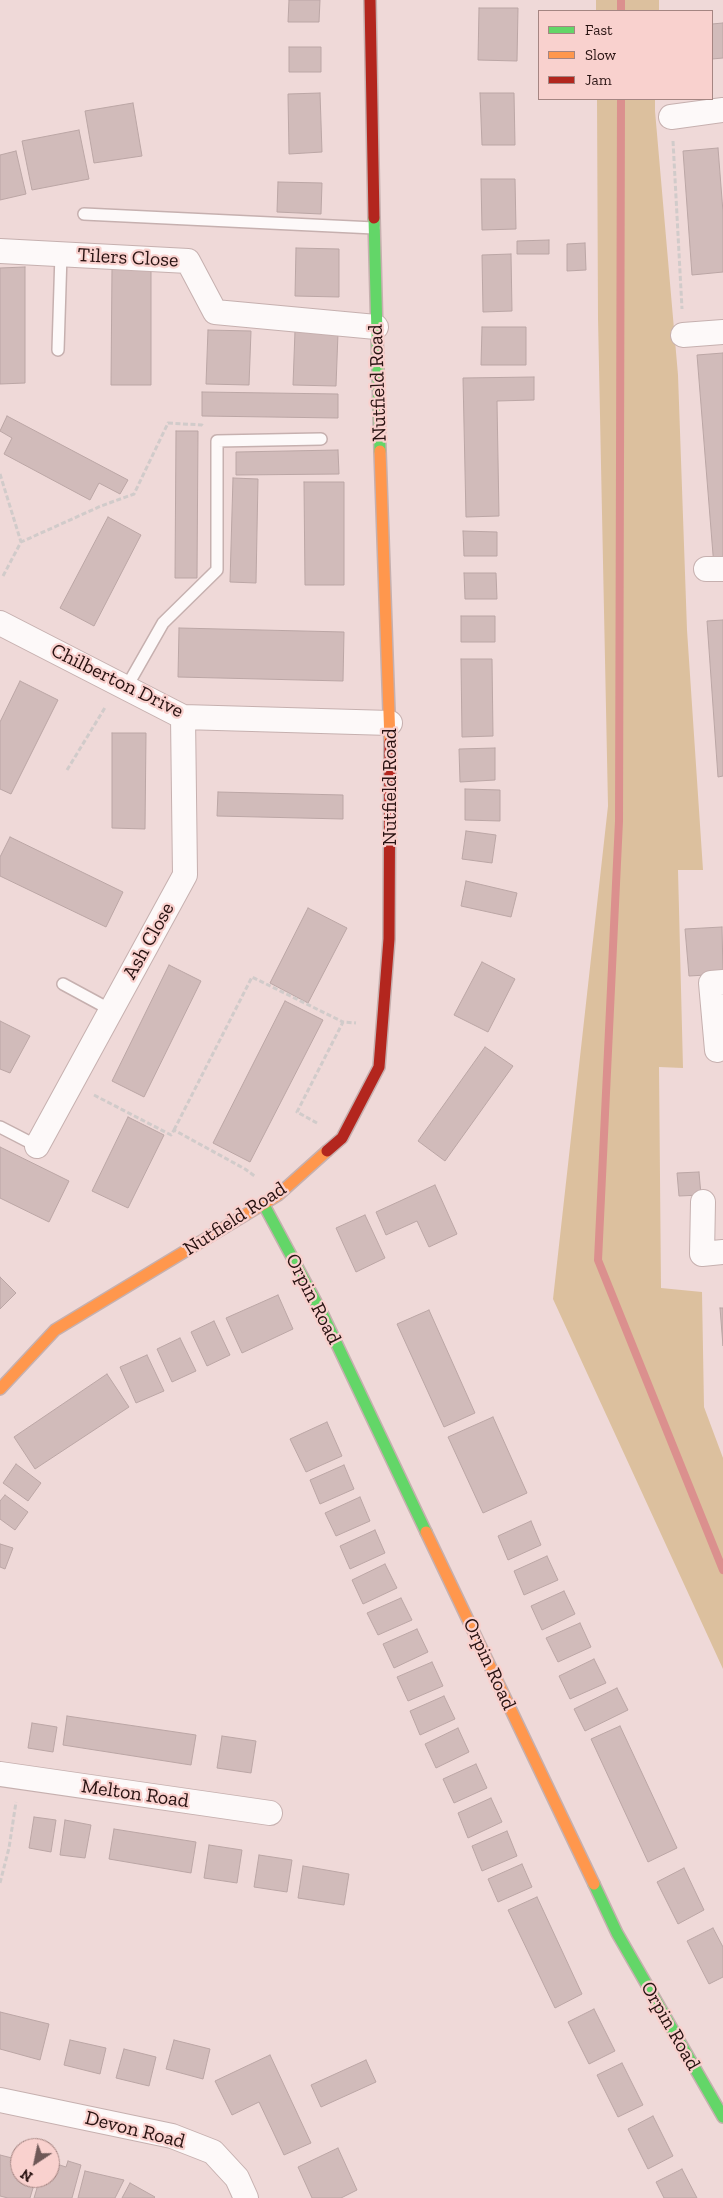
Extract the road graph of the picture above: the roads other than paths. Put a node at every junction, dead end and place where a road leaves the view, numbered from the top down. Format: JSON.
{"nodes":[{"id":1,"x":370,"y":0,"type":"edge"},
{"id":2,"x":723,"y":110,"type":"edge"},
{"id":3,"x":671,"y":117,"type":"road end"},
{"id":4,"x":84,"y":214,"type":"dead end"},
{"id":5,"x":374,"y":228,"type":"junction"},
{"id":6,"x":0,"y":251,"type":"edge"},
{"id":7,"x":61,"y":254,"type":"junction"},
{"id":8,"x":376,"y":327,"type":"junction"},
{"id":9,"x":723,"y":332,"type":"edge"},
{"id":10,"x":683,"y":335,"type":"road end"},
{"id":11,"x":58,"y":350,"type":"dead end"},
{"id":12,"x":322,"y":439,"type":"dead end"},
{"id":13,"x":0,"y":623,"type":"edge"},
{"id":14,"x":123,"y":686,"type":"junction"},
{"id":15,"x":183,"y":717,"type":"junction"},
{"id":16,"x":390,"y":723,"type":"junction"},
{"id":17,"x":723,"y":982,"type":"edge"},
{"id":18,"x":63,"y":984,"type":"dead end"},
{"id":19,"x":111,"y":1010,"type":"junction"},
{"id":20,"x":717,"y":1050,"type":"dead end"},
{"id":21,"x":0,"y":1127,"type":"edge"},
{"id":22,"x":37,"y":1146,"type":"joint"},
{"id":23,"x":703,"y":1202,"type":"dead end"},
{"id":24,"x":264,"y":1205,"type":"junction"},
{"id":25,"x":723,"y":1252,"type":"edge"},
{"id":26,"x":0,"y":1389,"type":"edge"},
{"id":27,"x":9,"y":1775,"type":"edge"},
{"id":28,"x":270,"y":1813,"type":"dead end"},
{"id":29,"x":0,"y":2100,"type":"edge"},
{"id":30,"x":723,"y":2117,"type":"edge"},
{"id":31,"x":246,"y":2198,"type":"edge"}],
"edges":[{"from":1,"to":5,"type":"street","name":"Nutfield Road"},
{"from":2,"to":3,"type":"street"},
{"from":4,"to":5,"type":"lane"},
{"from":5,"to":8,"type":"street","name":"Nutfield Road"},
{"from":6,"to":7,"type":"street","name":"Tilers Close"},
{"from":7,"to":8,"type":"street","name":"Tilers Close"},
{"from":7,"to":11,"type":"lane"},
{"from":8,"to":16,"type":"street","name":"Nutfield Road"},
{"from":9,"to":10,"type":"street"},
{"from":12,"to":14,"type":"lane"},
{"from":13,"to":14,"type":"street","name":"Chilberton Drive"},
{"from":14,"to":15,"type":"street","name":"Chilberton Drive"},
{"from":15,"to":16,"type":"street","name":"Chilberton Drive"},
{"from":15,"to":19,"type":"street","name":"Ash Close"},
{"from":16,"to":24,"type":"street","name":"Nutfield Road"},
{"from":17,"to":20,"type":"street"},
{"from":18,"to":19,"type":"lane"},
{"from":19,"to":22,"type":"street","name":"Ash Close"},
{"from":21,"to":22,"type":"lane"},
{"from":23,"to":25,"type":"street"},
{"from":24,"to":26,"type":"street","name":"Nutfield Road"},
{"from":24,"to":30,"type":"street","name":"Orpin Road"},
{"from":27,"to":28,"type":"street","name":"Melton Road"},
{"from":29,"to":31,"type":"street","name":"Devon Road"}]}
